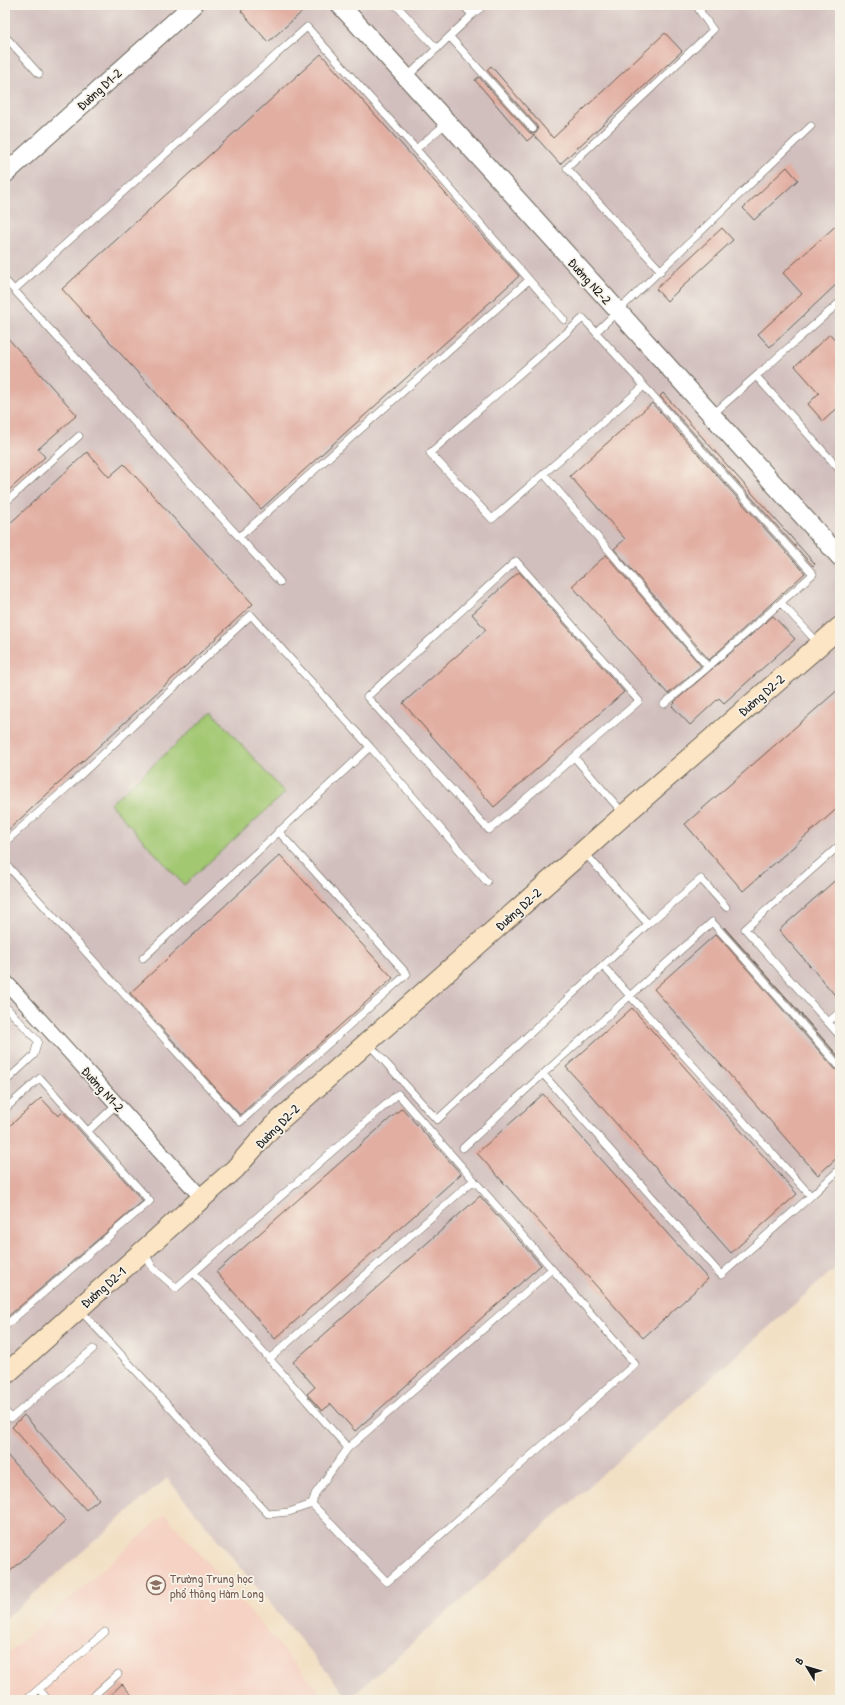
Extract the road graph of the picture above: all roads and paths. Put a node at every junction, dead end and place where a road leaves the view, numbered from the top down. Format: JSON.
{"nodes":[{"id":1,"x":193,"y":5,"type":"edge"},
{"id":2,"x":340,"y":5,"type":"edge"},
{"id":3,"x":396,"y":5,"type":"edge"},
{"id":4,"x":463,"y":5,"type":"edge"},
{"id":5,"x":484,"y":5,"type":"edge"},
{"id":6,"x":704,"y":5,"type":"edge"},
{"id":7,"x":472,"y":15,"type":"junction"},
{"id":8,"x":5,"y":36,"type":"edge"},
{"id":9,"x":450,"y":37,"type":"junction"},
{"id":10,"x":436,"y":49,"type":"junction"},
{"id":11,"x":39,"y":74,"type":"dead end"},
{"id":12,"x":406,"y":77,"type":"junction"},
{"id":13,"x":448,"y":122,"type":"junction"},
{"id":14,"x":811,"y":126,"type":"dead end"},
{"id":15,"x":533,"y":129,"type":"dead end"},
{"id":16,"x":416,"y":149,"type":"junction"},
{"id":17,"x":5,"y":174,"type":"edge"},
{"id":18,"x":662,"y":271,"type":"junction"},
{"id":19,"x":5,"y":280,"type":"edge"},
{"id":20,"x":529,"y":280,"type":"junction"},
{"id":21,"x":14,"y":290,"type":"junction"},
{"id":22,"x":840,"y":302,"type":"edge"},
{"id":23,"x":618,"y":312,"type":"junction"},
{"id":24,"x":564,"y":320,"type":"dead end"},
{"id":25,"x":596,"y":332,"type":"junction"},
{"id":26,"x":756,"y":376,"type":"junction"},
{"id":27,"x":644,"y":386,"type":"junction"},
{"id":28,"x":712,"y":415,"type":"junction"},
{"id":29,"x":79,"y":436,"type":"dead end"},
{"id":30,"x":840,"y":470,"type":"edge"},
{"id":31,"x":544,"y":474,"type":"junction"},
{"id":32,"x":5,"y":503,"type":"edge"},
{"id":33,"x":239,"y":537,"type":"junction"},
{"id":34,"x":840,"y":557,"type":"edge"},
{"id":35,"x":280,"y":582,"type":"dead end"},
{"id":36,"x":781,"y":603,"type":"junction"},
{"id":37,"x":840,"y":628,"type":"edge"},
{"id":38,"x":820,"y":644,"type":"junction"},
{"id":39,"x":708,"y":667,"type":"junction"},
{"id":40,"x":664,"y":704,"type":"dead end"},
{"id":41,"x":370,"y":747,"type":"junction"},
{"id":42,"x":574,"y":757,"type":"junction"},
{"id":43,"x":624,"y":814,"type":"junction"},
{"id":44,"x":278,"y":832,"type":"junction"},
{"id":45,"x":5,"y":842,"type":"edge"},
{"id":46,"x":840,"y":845,"type":"edge"},
{"id":47,"x":583,"y":851,"type":"junction"},
{"id":48,"x":5,"y":863,"type":"edge"},
{"id":49,"x":487,"y":882,"type":"dead end"},
{"id":50,"x":726,"y":907,"type":"dead end"},
{"id":51,"x":648,"y":924,"type":"junction"},
{"id":52,"x":143,"y":958,"type":"dead end"},
{"id":53,"x":603,"y":966,"type":"junction"},
{"id":54,"x":5,"y":981,"type":"edge"},
{"id":55,"x":630,"y":995,"type":"junction"},
{"id":56,"x":5,"y":1006,"type":"edge"},
{"id":57,"x":840,"y":1012,"type":"edge"},
{"id":58,"x":828,"y":1022,"type":"junction"},
{"id":59,"x":840,"y":1036,"type":"edge"},
{"id":60,"x":368,"y":1043,"type":"junction"},
{"id":61,"x":840,"y":1067,"type":"edge"},
{"id":62,"x":543,"y":1074,"type":"junction"},
{"id":63,"x":5,"y":1082,"type":"edge"},
{"id":64,"x":117,"y":1104,"type":"junction"},
{"id":65,"x":5,"y":1109,"type":"edge"},
{"id":66,"x":88,"y":1131,"type":"junction"},
{"id":67,"x":462,"y":1148,"type":"dead end"},
{"id":68,"x":840,"y":1169,"type":"edge"},
{"id":69,"x":474,"y":1180,"type":"junction"},
{"id":70,"x":810,"y":1196,"type":"junction"},
{"id":71,"x":202,"y":1198,"type":"junction"},
{"id":72,"x":144,"y":1251,"type":"junction"},
{"id":73,"x":552,"y":1269,"type":"junction"},
{"id":74,"x":194,"y":1273,"type":"junction"},
{"id":75,"x":79,"y":1308,"type":"junction"},
{"id":76,"x":5,"y":1326,"type":"edge"},
{"id":77,"x":92,"y":1349,"type":"dead end"},
{"id":78,"x":269,"y":1360,"type":"junction"},
{"id":79,"x":5,"y":1375,"type":"edge"},
{"id":80,"x":5,"y":1411,"type":"edge"},
{"id":81,"x":8,"y":1420,"type":"edge"},
{"id":82,"x":348,"y":1448,"type":"junction"},
{"id":83,"x":312,"y":1504,"type":"junction"},
{"id":84,"x":105,"y":1632,"type":"dead end"},
{"id":85,"x":118,"y":1674,"type":"dead end"},
{"id":86,"x":38,"y":1689,"type":"junction"},
{"id":87,"x":26,"y":1700,"type":"edge"},
{"id":88,"x":48,"y":1700,"type":"edge"},
{"id":89,"x":89,"y":1700,"type":"edge"}],
"edges":[{"from":1,"to":17,"type":"street","name":"Đường D1-2"},
{"from":2,"to":12,"type":"street","name":"Đường N2-2"},
{"from":3,"to":10,"type":"lane"},
{"from":4,"to":7,"type":"lane"},
{"from":5,"to":7,"type":"lane"},
{"from":6,"to":18,"type":"lane"},
{"from":7,"to":9,"type":"lane"},
{"from":8,"to":11,"type":"lane"},
{"from":9,"to":10,"type":"lane"},
{"from":9,"to":15,"type":"lane"},
{"from":10,"to":12,"type":"lane"},
{"from":12,"to":13,"type":"street","name":"Đường N2-2"},
{"from":13,"to":16,"type":"lane"},
{"from":13,"to":23,"type":"street","name":"Đường N2-2"},
{"from":14,"to":18,"type":"lane"},
{"from":16,"to":20,"type":"lane"},
{"from":16,"to":21,"type":"lane"},
{"from":18,"to":23,"type":"lane"},
{"from":19,"to":21,"type":"lane"},
{"from":20,"to":24,"type":"lane"},
{"from":20,"to":33,"type":"lane"},
{"from":21,"to":33,"type":"lane"},
{"from":22,"to":26,"type":"lane"},
{"from":23,"to":25,"type":"lane"},
{"from":23,"to":28,"type":"street","name":"Đường N2-2"},
{"from":25,"to":27,"type":"lane"},
{"from":25,"to":31,"type":"lane"},
{"from":26,"to":28,"type":"lane"},
{"from":26,"to":30,"type":"lane"},
{"from":27,"to":31,"type":"lane"},
{"from":27,"to":36,"type":"lane"},
{"from":28,"to":34,"type":"street","name":"Đường N2-2"},
{"from":29,"to":32,"type":"lane"},
{"from":31,"to":39,"type":"lane"},
{"from":33,"to":35,"type":"lane"},
{"from":36,"to":38,"type":"lane"},
{"from":36,"to":39,"type":"lane"},
{"from":37,"to":38,"type":"main road","name":"Đường D2-2"},
{"from":38,"to":43,"type":"main road","name":"Đường D2-2"},
{"from":39,"to":40,"type":"lane"},
{"from":41,"to":44,"type":"lane"},
{"from":41,"to":45,"type":"lane"},
{"from":41,"to":49,"type":"lane"},
{"from":42,"to":42,"type":"lane"},
{"from":42,"to":43,"type":"lane"},
{"from":43,"to":47,"type":"main road","name":"Đường D2-2"},
{"from":44,"to":48,"type":"lane"},
{"from":44,"to":52,"type":"lane"},
{"from":46,"to":58,"type":"lane"},
{"from":47,"to":51,"type":"lane"},
{"from":47,"to":60,"type":"main road","name":"Đường D2-2"},
{"from":50,"to":51,"type":"lane"},
{"from":51,"to":53,"type":"lane"},
{"from":53,"to":55,"type":"lane"},
{"from":53,"to":60,"type":"lane"},
{"from":54,"to":64,"type":"street","name":"Đường N1-2"},
{"from":55,"to":61,"type":"lane"},
{"from":55,"to":62,"type":"lane"},
{"from":55,"to":70,"type":"lane"},
{"from":56,"to":63,"type":"lane"},
{"from":57,"to":58,"type":"lane"},
{"from":58,"to":59,"type":"lane"},
{"from":60,"to":71,"type":"main road","name":"Đường D2-2"},
{"from":62,"to":67,"type":"lane"},
{"from":62,"to":70,"type":"lane"},
{"from":64,"to":66,"type":"lane"},
{"from":64,"to":71,"type":"street","name":"Đường N1-2"},
{"from":65,"to":66,"type":"lane"},
{"from":66,"to":76,"type":"lane"},
{"from":68,"to":70,"type":"lane"},
{"from":69,"to":73,"type":"lane"},
{"from":69,"to":74,"type":"lane"},
{"from":69,"to":78,"type":"lane"},
{"from":71,"to":72,"type":"main road","name":"Đường D2-1"},
{"from":72,"to":74,"type":"lane"},
{"from":72,"to":75,"type":"main road","name":"Đường D2-1"},
{"from":73,"to":82,"type":"lane"},
{"from":73,"to":83,"type":"lane"},
{"from":74,"to":78,"type":"lane"},
{"from":75,"to":79,"type":"main road","name":"Đường D2-1"},
{"from":75,"to":83,"type":"lane"},
{"from":77,"to":81,"type":"lane"},
{"from":78,"to":82,"type":"lane"},
{"from":80,"to":81,"type":"lane"},
{"from":82,"to":83,"type":"lane"},
{"from":84,"to":86,"type":"lane"},
{"from":85,"to":89,"type":"lane"},
{"from":86,"to":87,"type":"lane"},
{"from":86,"to":88,"type":"lane"}]}
